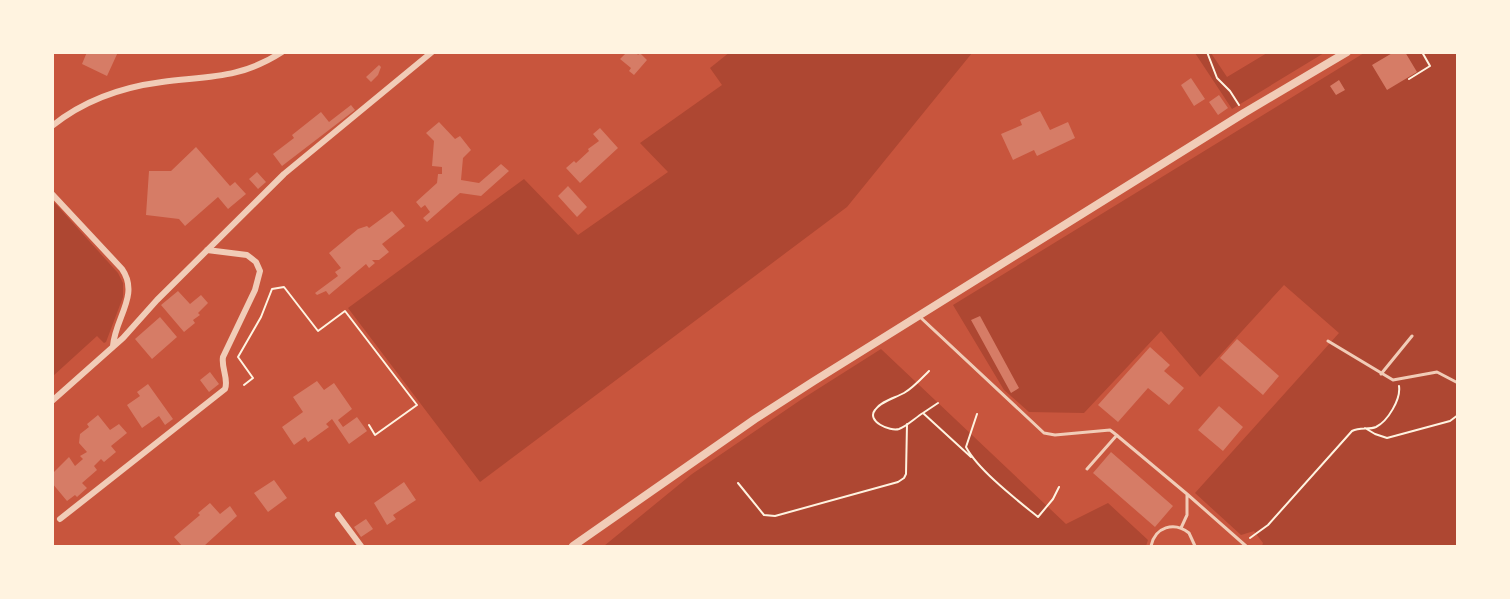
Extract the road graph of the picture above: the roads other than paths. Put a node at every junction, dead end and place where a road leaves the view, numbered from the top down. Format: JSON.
{"nodes":[{"id":1,"x":282,"y":52,"type":"edge"},
{"id":2,"x":432,"y":52,"type":"edge"},
{"id":3,"x":1347,"y":52,"type":"edge"},
{"id":4,"x":52,"y":126,"type":"edge"},
{"id":5,"x":52,"y":194,"type":"edge"},
{"id":6,"x":207,"y":250,"type":"junction"},
{"id":7,"x":919,"y":316,"type":"junction"},
{"id":8,"x":1412,"y":336,"type":"dead end"},
{"id":9,"x":1328,"y":341,"type":"dead end"},
{"id":10,"x":113,"y":346,"type":"junction"},
{"id":11,"x":1381,"y":374,"type":"junction"},
{"id":12,"x":1458,"y":383,"type":"edge"},
{"id":13,"x":52,"y":401,"type":"edge"},
{"id":14,"x":1117,"y":435,"type":"junction"},
{"id":15,"x":1087,"y":469,"type":"dead end"},
{"id":16,"x":1187,"y":494,"type":"junction"},
{"id":17,"x":338,"y":515,"type":"dead end"},
{"id":18,"x":60,"y":519,"type":"dead end"},
{"id":19,"x":1181,"y":528,"type":"junction"},
{"id":20,"x":1244,"y":545,"type":"edge"},
{"id":21,"x":361,"y":546,"type":"edge"},
{"id":22,"x":573,"y":546,"type":"edge"},
{"id":23,"x":1151,"y":546,"type":"edge"},
{"id":24,"x":1195,"y":546,"type":"edge"}],
"edges":[{"from":1,"to":4,"type":"street"},
{"from":2,"to":6,"type":"street"},
{"from":3,"to":7,"type":"street"},
{"from":5,"to":10,"type":"street"},
{"from":6,"to":10,"type":"street"},
{"from":6,"to":18,"type":"street"},
{"from":7,"to":14,"type":"lane"},
{"from":7,"to":22,"type":"street"},
{"from":8,"to":11,"type":"lane"},
{"from":9,"to":11,"type":"lane"},
{"from":10,"to":13,"type":"street"},
{"from":11,"to":12,"type":"lane"},
{"from":14,"to":15,"type":"lane"},
{"from":14,"to":16,"type":"lane"},
{"from":16,"to":19,"type":"lane"},
{"from":16,"to":20,"type":"lane"},
{"from":17,"to":21,"type":"street"},
{"from":19,"to":23,"type":"lane"},
{"from":19,"to":24,"type":"lane"}]}
